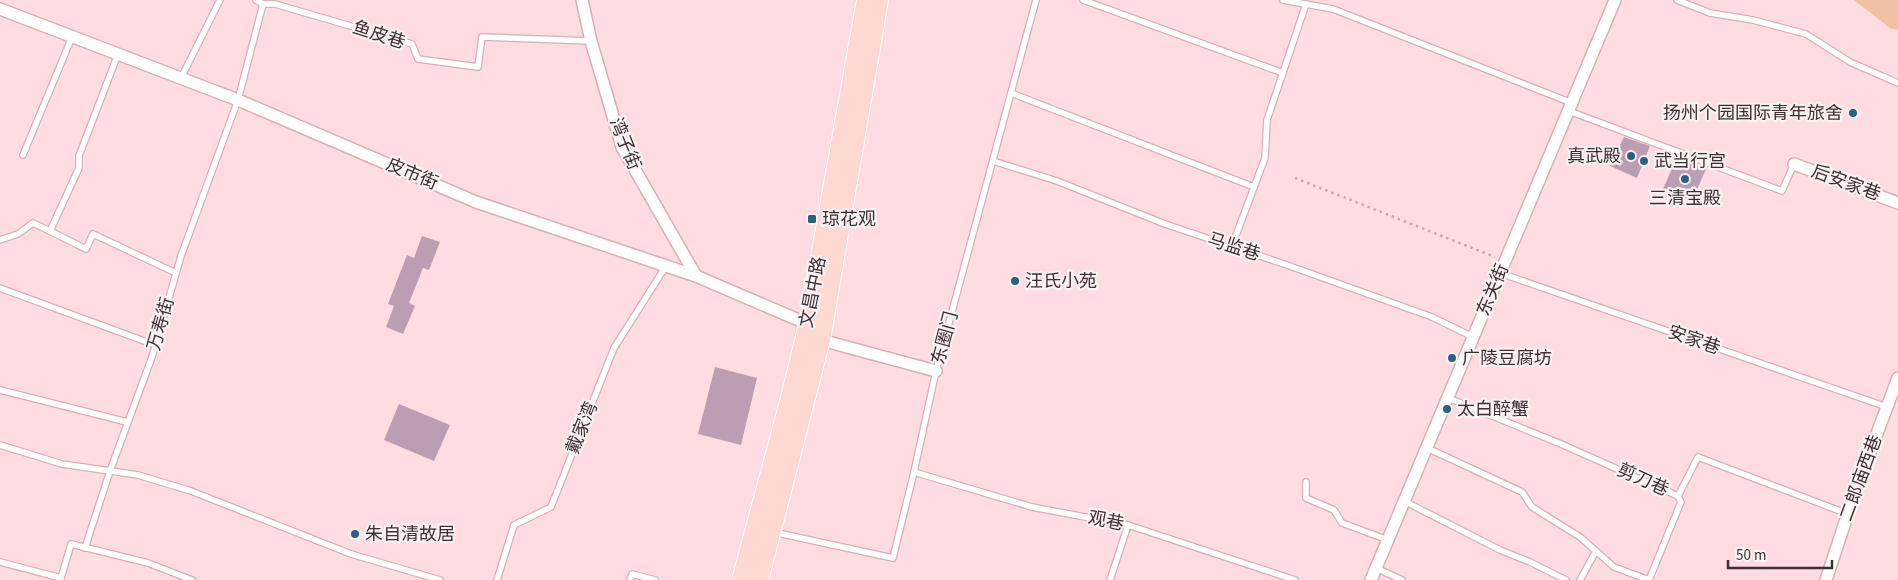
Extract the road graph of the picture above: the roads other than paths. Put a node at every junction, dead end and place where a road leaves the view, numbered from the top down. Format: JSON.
{"nodes":[{"id":1,"x":220,"y":0,"type":"edge"},
{"id":2,"x":256,"y":0,"type":"edge"},
{"id":3,"x":582,"y":0,"type":"edge"},
{"id":4,"x":866,"y":0,"type":"edge"},
{"id":5,"x":879,"y":0,"type":"edge"},
{"id":6,"x":1036,"y":0,"type":"edge"},
{"id":7,"x":1083,"y":0,"type":"edge"},
{"id":8,"x":1283,"y":0,"type":"edge"},
{"id":9,"x":1615,"y":0,"type":"edge"},
{"id":10,"x":1677,"y":0,"type":"edge"},
{"id":11,"x":1293,"y":1,"type":"edge"},
{"id":12,"x":263,"y":4,"type":"junction"},
{"id":13,"x":1306,"y":4,"type":"junction"},
{"id":14,"x":0,"y":9,"type":"edge"},
{"id":15,"x":72,"y":37,"type":"junction"},
{"id":16,"x":591,"y":41,"type":"junction"},
{"id":17,"x":118,"y":54,"type":"junction"},
{"id":18,"x":1283,"y":73,"type":"junction"},
{"id":19,"x":181,"y":78,"type":"junction"},
{"id":20,"x":1898,"y":82,"type":"edge"},
{"id":21,"x":1011,"y":93,"type":"junction"},
{"id":22,"x":238,"y":100,"type":"junction"},
{"id":23,"x":1570,"y":107,"type":"junction"},
{"id":24,"x":23,"y":155,"type":"dead end"},
{"id":25,"x":993,"y":161,"type":"junction"},
{"id":26,"x":1794,"y":164,"type":"joint"},
{"id":27,"x":1254,"y":188,"type":"junction"},
{"id":28,"x":1898,"y":203,"type":"edge"},
{"id":29,"x":50,"y":231,"type":"junction"},
{"id":30,"x":0,"y":240,"type":"edge"},
{"id":31,"x":1232,"y":246,"type":"junction"},
{"id":32,"x":666,"y":266,"type":"junction"},
{"id":33,"x":176,"y":273,"type":"junction"},
{"id":34,"x":1500,"y":273,"type":"junction"},
{"id":35,"x":696,"y":276,"type":"junction"},
{"id":36,"x":0,"y":288,"type":"edge"},
{"id":37,"x":808,"y":324,"type":"junction"},
{"id":38,"x":1473,"y":338,"type":"junction"},
{"id":39,"x":821,"y":340,"type":"junction"},
{"id":40,"x":155,"y":346,"type":"junction"},
{"id":41,"x":936,"y":371,"type":"junction"},
{"id":42,"x":1898,"y":378,"type":"edge"},
{"id":43,"x":0,"y":390,"type":"edge"},
{"id":44,"x":1448,"y":398,"type":"junction"},
{"id":45,"x":1887,"y":407,"type":"junction"},
{"id":46,"x":128,"y":422,"type":"junction"},
{"id":47,"x":0,"y":444,"type":"edge"},
{"id":48,"x":1427,"y":448,"type":"junction"},
{"id":49,"x":110,"y":471,"type":"junction"},
{"id":50,"x":914,"y":472,"type":"junction"},
{"id":51,"x":1306,"y":482,"type":"dead end"},
{"id":52,"x":1678,"y":496,"type":"junction"},
{"id":53,"x":1404,"y":501,"type":"junction"},
{"id":54,"x":1848,"y":514,"type":"junction"},
{"id":55,"x":1128,"y":525,"type":"junction"},
{"id":56,"x":771,"y":532,"type":"junction"},
{"id":57,"x":1388,"y":540,"type":"junction"},
{"id":58,"x":85,"y":548,"type":"junction"},
{"id":59,"x":1596,"y":551,"type":"junction"},
{"id":60,"x":0,"y":562,"type":"edge"},
{"id":61,"x":1376,"y":568,"type":"junction"},
{"id":62,"x":192,"y":580,"type":"edge"},
{"id":63,"x":440,"y":580,"type":"edge"},
{"id":64,"x":497,"y":580,"type":"edge"},
{"id":65,"x":630,"y":580,"type":"edge"},
{"id":66,"x":655,"y":580,"type":"edge"},
{"id":67,"x":740,"y":580,"type":"edge"},
{"id":68,"x":759,"y":580,"type":"edge"},
{"id":69,"x":1110,"y":580,"type":"edge"},
{"id":70,"x":1295,"y":580,"type":"edge"},
{"id":71,"x":1371,"y":580,"type":"edge"},
{"id":72,"x":1402,"y":580,"type":"edge"},
{"id":73,"x":1566,"y":580,"type":"edge"},
{"id":74,"x":1580,"y":580,"type":"edge"},
{"id":75,"x":1826,"y":580,"type":"edge"}],
"edges":[{"from":1,"to":19,"type":"lane"},
{"from":2,"to":12,"type":"lane","name":"鱼皮巷"},
{"from":3,"to":16,"type":"street","name":"湾子街"},
{"from":4,"to":37,"type":"main road","name":"文昌中路"},
{"from":5,"to":39,"type":"main road","name":"文昌中路"},
{"from":6,"to":21,"type":"lane","name":"东圈门"},
{"from":7,"to":18,"type":"lane"},
{"from":8,"to":11,"type":"lane"},
{"from":9,"to":23,"type":"street","name":"东关街"},
{"from":10,"to":20,"type":"lane"},
{"from":11,"to":13,"type":"lane"},
{"from":12,"to":16,"type":"lane","name":"鱼皮巷"},
{"from":12,"to":22,"type":"lane","name":"万寿街"},
{"from":13,"to":18,"type":"lane"},
{"from":13,"to":23,"type":"lane"},
{"from":14,"to":15,"type":"street","name":"皮市街"},
{"from":15,"to":17,"type":"street","name":"皮市街"},
{"from":15,"to":24,"type":"lane"},
{"from":16,"to":35,"type":"street","name":"湾子街"},
{"from":17,"to":19,"type":"street","name":"皮市街"},
{"from":17,"to":29,"type":"lane"},
{"from":18,"to":27,"type":"lane"},
{"from":19,"to":22,"type":"street","name":"皮市街"},
{"from":21,"to":25,"type":"lane","name":"东圈门"},
{"from":21,"to":27,"type":"lane"},
{"from":22,"to":32,"type":"street","name":"皮市街"},
{"from":22,"to":33,"type":"lane","name":"万寿街"},
{"from":23,"to":26,"type":"lane"},
{"from":23,"to":34,"type":"street","name":"东关街"},
{"from":25,"to":31,"type":"lane","name":"马监巷"},
{"from":25,"to":41,"type":"lane","name":"东圈门"},
{"from":26,"to":28,"type":"street","name":"后安家巷"},
{"from":27,"to":31,"type":"lane"},
{"from":29,"to":30,"type":"lane"},
{"from":29,"to":33,"type":"lane"},
{"from":31,"to":38,"type":"lane","name":"马监巷"},
{"from":32,"to":35,"type":"street","name":"皮市街"},
{"from":32,"to":64,"type":"lane","name":"戴家湾"},
{"from":33,"to":40,"type":"lane","name":"万寿街"},
{"from":34,"to":38,"type":"street","name":"东关街"},
{"from":34,"to":45,"type":"lane","name":"安家巷"},
{"from":35,"to":37,"type":"street","name":"皮市街"},
{"from":36,"to":40,"type":"lane"},
{"from":37,"to":39,"type":"street","name":"皮市街"},
{"from":37,"to":67,"type":"main road","name":"文昌中路"},
{"from":38,"to":44,"type":"street","name":"东关街"},
{"from":39,"to":41,"type":"street"},
{"from":39,"to":56,"type":"main road","name":"文昌中路"},
{"from":40,"to":46,"type":"lane","name":"万寿街"},
{"from":41,"to":50,"type":"lane","name":"东圈门"},
{"from":42,"to":45,"type":"street","name":"二郎庙西巷"},
{"from":43,"to":46,"type":"lane"},
{"from":44,"to":48,"type":"street","name":"东关街"},
{"from":44,"to":52,"type":"lane","name":"剪刀巷"},
{"from":45,"to":54,"type":"street","name":"二郎庙西巷"},
{"from":46,"to":49,"type":"lane","name":"万寿街"},
{"from":47,"to":49,"type":"lane"},
{"from":48,"to":53,"type":"street","name":"东关街"},
{"from":48,"to":59,"type":"lane"},
{"from":49,"to":58,"type":"lane","name":"万寿街"},
{"from":49,"to":63,"type":"lane"},
{"from":50,"to":55,"type":"lane","name":"观巷"},
{"from":50,"to":56,"type":"lane","name":"东圈门"},
{"from":51,"to":57,"type":"lane"},
{"from":52,"to":54,"type":"lane","name":"剪刀巷"},
{"from":52,"to":59,"type":"lane"},
{"from":53,"to":57,"type":"street","name":"东关街"},
{"from":53,"to":73,"type":"lane"},
{"from":54,"to":75,"type":"street","name":"二郎庙西巷"},
{"from":55,"to":69,"type":"lane"},
{"from":55,"to":70,"type":"lane","name":"观巷"},
{"from":56,"to":68,"type":"main road","name":"文昌中路"},
{"from":57,"to":61,"type":"street","name":"东关街"},
{"from":58,"to":60,"type":"lane"},
{"from":58,"to":62,"type":"lane"},
{"from":59,"to":74,"type":"lane"},
{"from":61,"to":71,"type":"street","name":"东关街"},
{"from":61,"to":72,"type":"lane"},
{"from":65,"to":66,"type":"lane"}]}
